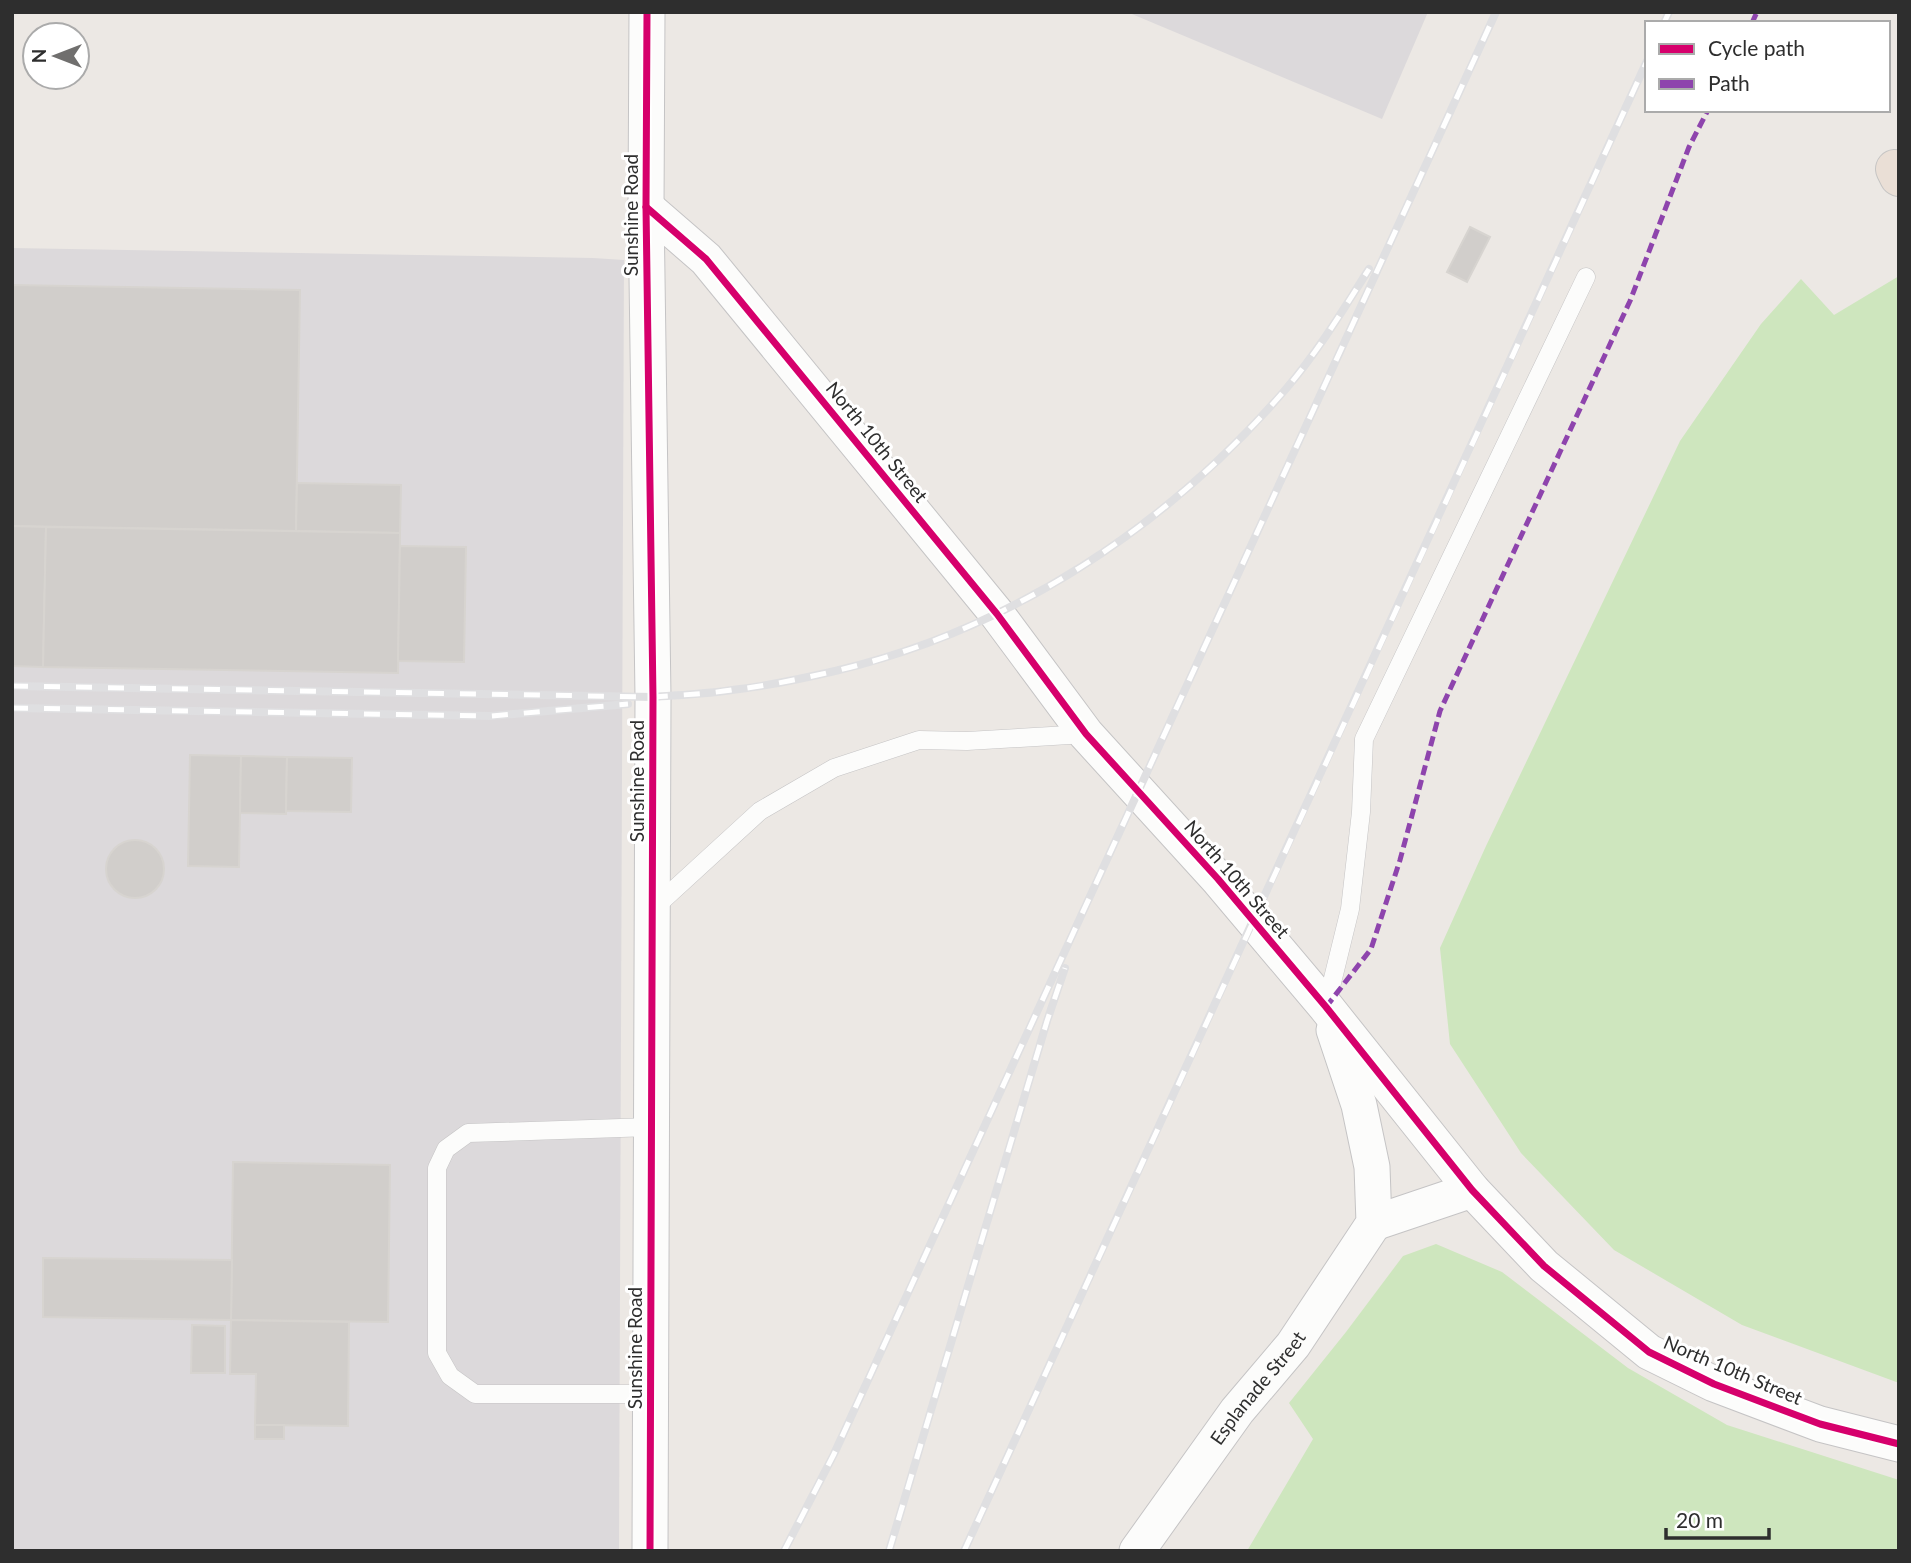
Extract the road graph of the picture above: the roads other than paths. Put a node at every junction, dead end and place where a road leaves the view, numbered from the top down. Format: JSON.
{"nodes":[{"id":1,"x":647,"y":12,"type":"edge"},
{"id":2,"x":646,"y":207,"type":"junction"},
{"id":3,"x":1586,"y":277,"type":"dead end"},
{"id":4,"x":1086,"y":734,"type":"junction"},
{"id":5,"x":653,"y":909,"type":"junction"},
{"id":6,"x":1326,"y":1007,"type":"junction"},
{"id":7,"x":652,"y":1127,"type":"junction"},
{"id":8,"x":1472,"y":1190,"type":"junction"},
{"id":9,"x":1374,"y":1223,"type":"junction"},
{"id":10,"x":650,"y":1394,"type":"junction"},
{"id":11,"x":1899,"y":1444,"type":"edge"},
{"id":12,"x":643,"y":1546,"type":"edge"},
{"id":13,"x":1137,"y":1551,"type":"edge"}],
"edges":[{"from":1,"to":2,"type":"street","name":"Sunshine Road"},
{"from":2,"to":4,"type":"street","name":"North 10th Street"},
{"from":2,"to":5,"type":"street","name":"Sunshine Road"},
{"from":3,"to":6,"type":"lane"},
{"from":4,"to":5,"type":"lane"},
{"from":4,"to":6,"type":"street","name":"North 10th Street"},
{"from":5,"to":7,"type":"street","name":"Sunshine Road"},
{"from":6,"to":8,"type":"street","name":"North 10th Street"},
{"from":6,"to":9,"type":"street"},
{"from":7,"to":10,"type":"street","name":"Sunshine Road"},
{"from":7,"to":10,"type":"lane"},
{"from":8,"to":9,"type":"street"},
{"from":8,"to":11,"type":"street","name":"North 10th Street"},
{"from":9,"to":13,"type":"street","name":"Esplanade Street"},
{"from":10,"to":12,"type":"street","name":"Sunshine Road"}]}
